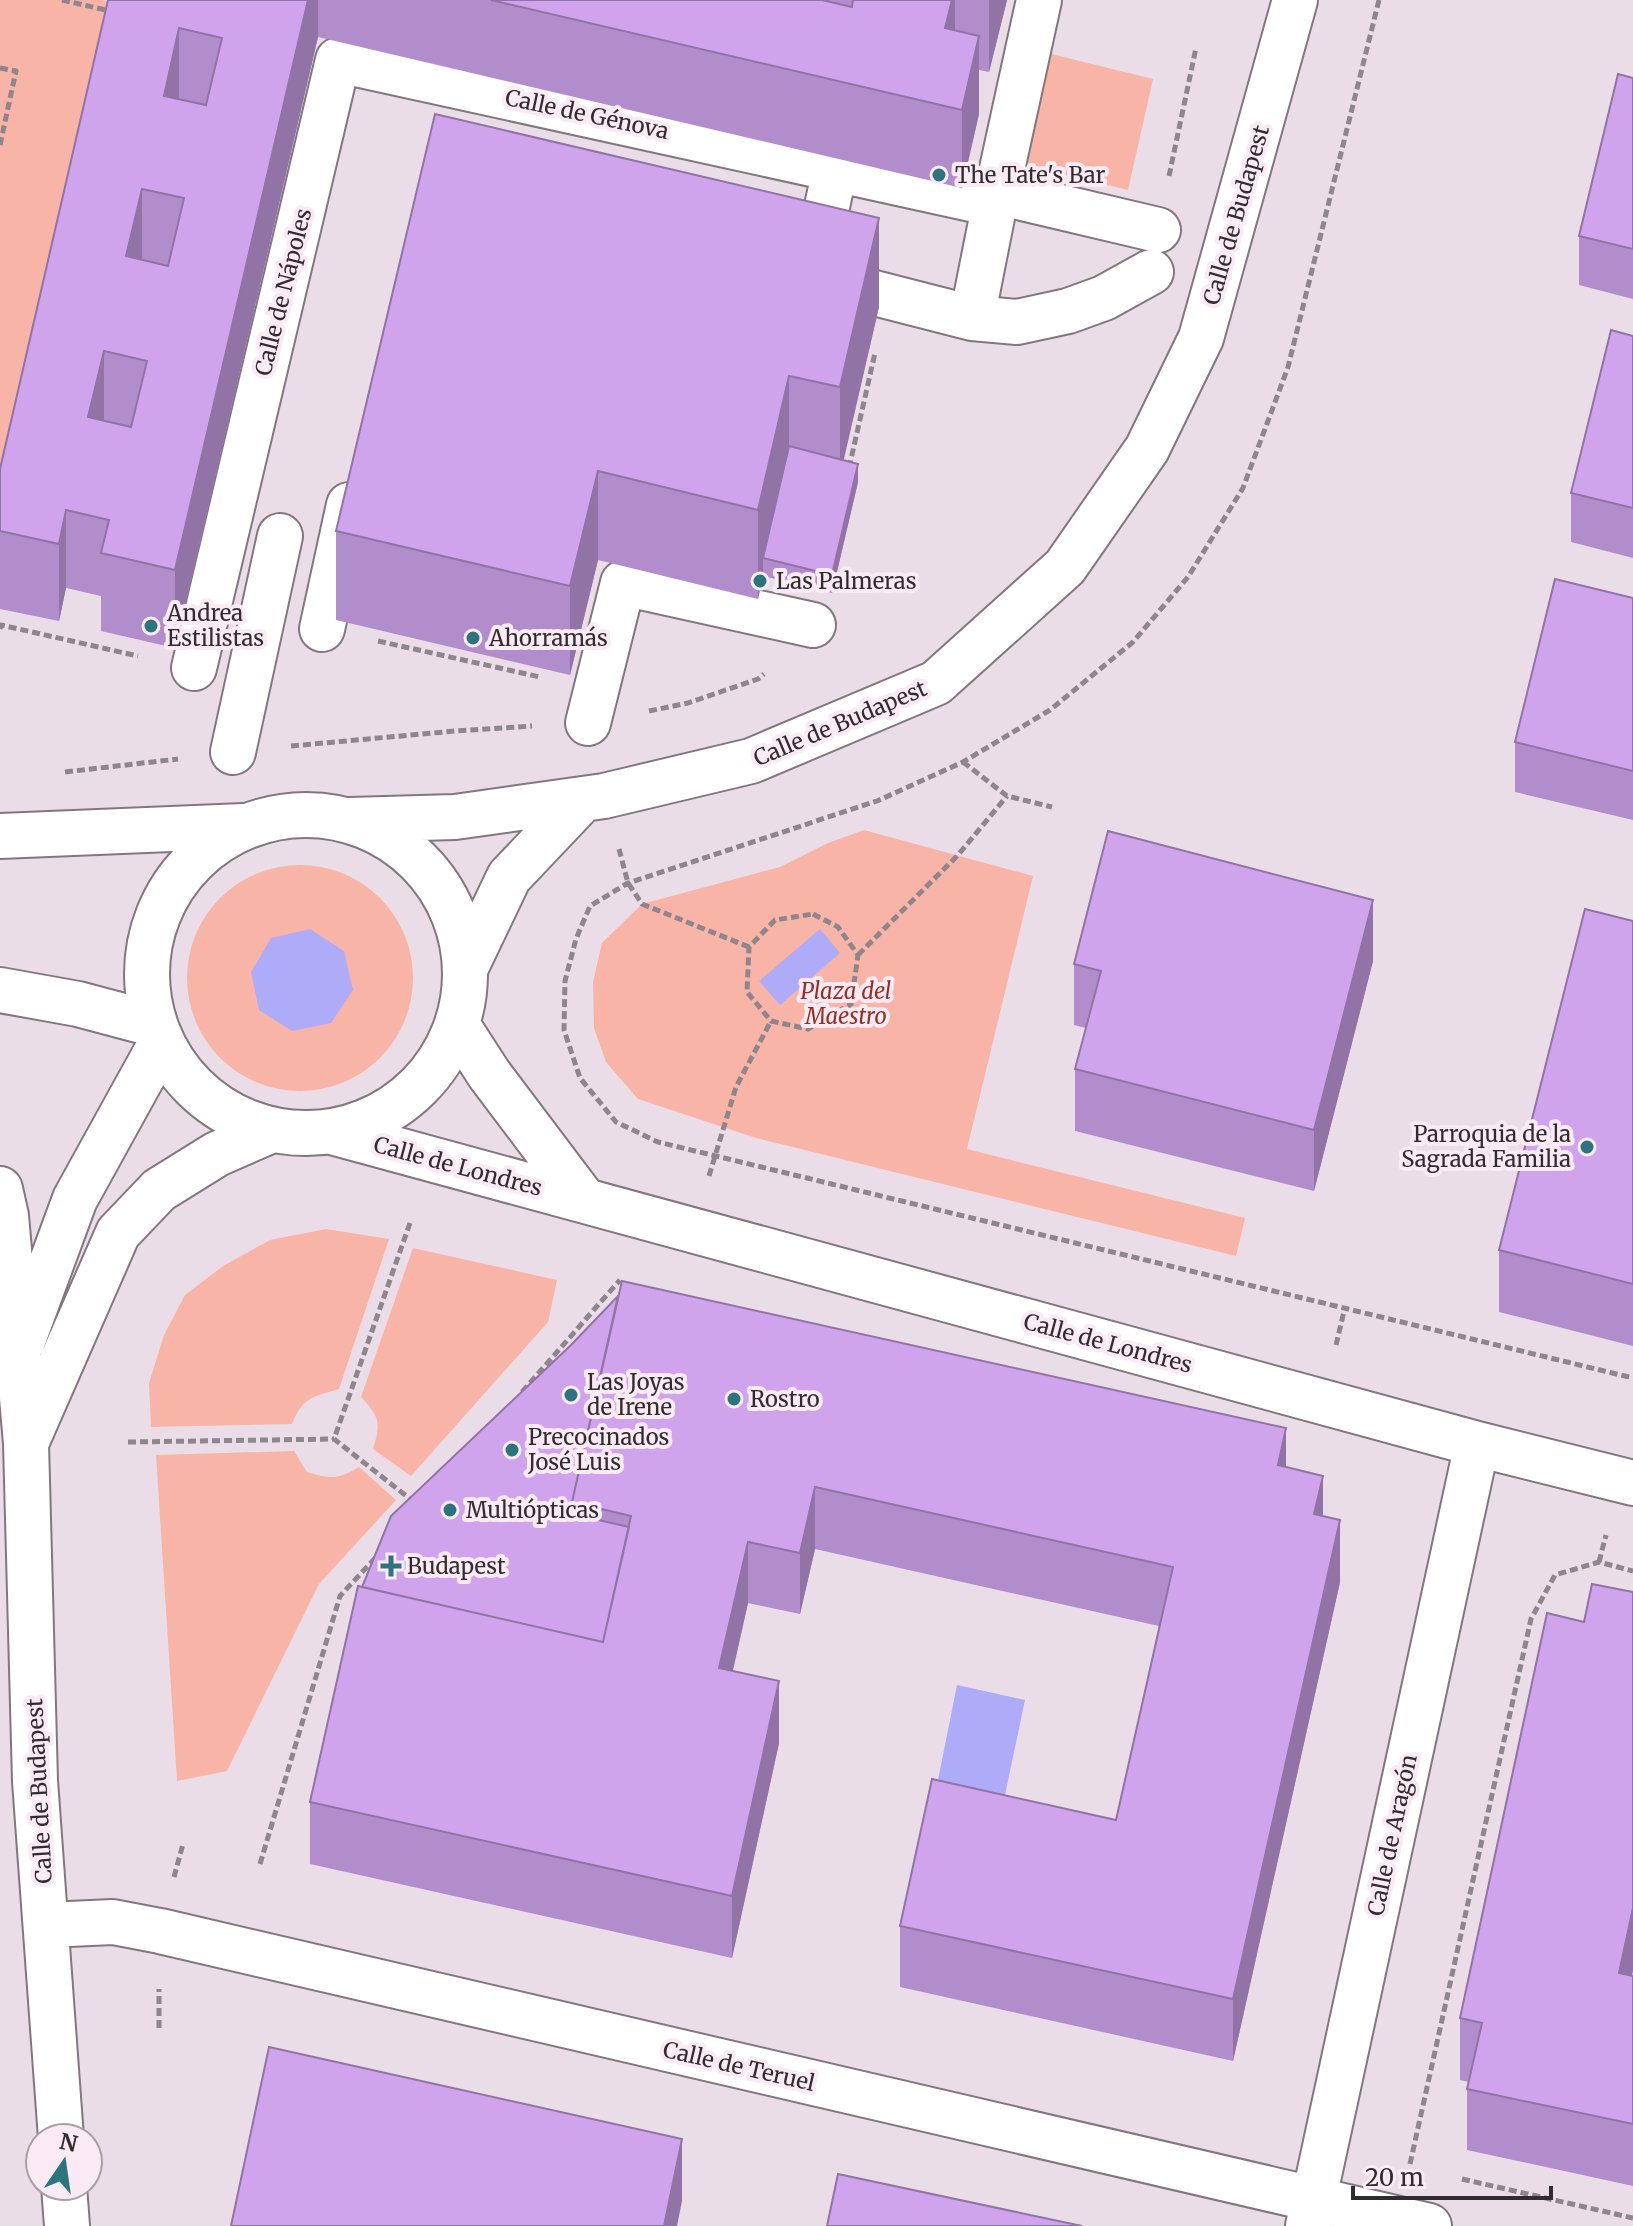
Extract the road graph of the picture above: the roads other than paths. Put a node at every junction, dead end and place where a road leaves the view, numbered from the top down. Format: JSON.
{"nodes":[{"id":1,"x":1039,"y":0,"type":"edge"},
{"id":2,"x":1290,"y":1,"type":"edge"},
{"id":3,"x":338,"y":60,"type":"joint"},
{"id":4,"x":835,"y":169,"type":"junction"},
{"id":5,"x":995,"y":198,"type":"junction"},
{"id":6,"x":1158,"y":230,"type":"road end"},
{"id":7,"x":767,"y":266,"type":"edge"},
{"id":8,"x":1151,"y":272,"type":"dead end"},
{"id":9,"x":812,"y":277,"type":"junction"},
{"id":10,"x":972,"y":318,"type":"junction"},
{"id":11,"x":359,"y":460,"type":"edge"},
{"id":12,"x":227,"y":524,"type":"junction"},
{"id":13,"x":280,"y":536,"type":"junction"},
{"id":14,"x":339,"y":551,"type":"junction"},
{"id":15,"x":813,"y":625,"type":"road end"},
{"id":16,"x":322,"y":629,"type":"road end"},
{"id":17,"x":194,"y":668,"type":"road end"},
{"id":18,"x":593,"y":706,"type":"road end"},
{"id":19,"x":233,"y":752,"type":"road end"},
{"id":20,"x":593,"y":798,"type":"junction"},
{"id":21,"x":350,"y":820,"type":"junction"},
{"id":22,"x":244,"y":826,"type":"junction"},
{"id":23,"x":0,"y":836,"type":"edge"},
{"id":24,"x":467,"y":965,"type":"junction"},
{"id":25,"x":0,"y":990,"type":"edge"},
{"id":26,"x":458,"y":1026,"type":"junction"},
{"id":27,"x":157,"y":1034,"type":"junction"},
{"id":28,"x":272,"y":1130,"type":"junction"},
{"id":29,"x":332,"y":1132,"type":"junction"},
{"id":30,"x":0,"y":1189,"type":"edge"},
{"id":31,"x":584,"y":1200,"type":"junction"},
{"id":32,"x":18,"y":1356,"type":"junction"},
{"id":33,"x":26,"y":1443,"type":"junction"},
{"id":34,"x":1477,"y":1444,"type":"junction"},
{"id":35,"x":1633,"y":1483,"type":"edge"},
{"id":36,"x":18,"y":1782,"type":"edge"},
{"id":37,"x":47,"y":1925,"type":"junction"},
{"id":38,"x":60,"y":2122,"type":"edge"},
{"id":39,"x":65,"y":2202,"type":"edge"},
{"id":40,"x":1311,"y":2213,"type":"edge"},
{"id":41,"x":67,"y":2226,"type":"edge"},
{"id":42,"x":1429,"y":2226,"type":"edge"}],
"edges":[{"from":1,"to":5,"type":"street"},
{"from":2,"to":20,"type":"street","name":"Calle de Budapest"},
{"from":3,"to":4,"type":"street","name":"Calle de Génova"},
{"from":3,"to":12,"type":"street","name":"Calle de Nápoles"},
{"from":4,"to":5,"type":"street","name":"Calle de Génova"},
{"from":4,"to":9,"type":"street"},
{"from":5,"to":6,"type":"street","name":"Calle de Génova"},
{"from":5,"to":10,"type":"street"},
{"from":7,"to":9,"type":"street"},
{"from":8,"to":10,"type":"street"},
{"from":9,"to":10,"type":"street"},
{"from":11,"to":14,"type":"street"},
{"from":12,"to":13,"type":"street"},
{"from":12,"to":17,"type":"street","name":"Calle de Nápoles"},
{"from":13,"to":14,"type":"street"},
{"from":13,"to":19,"type":"street"},
{"from":14,"to":16,"type":"street"},
{"from":15,"to":18,"type":"street"},
{"from":20,"to":21,"type":"street","name":"Calle de Budapest"},
{"from":20,"to":24,"type":"street"},
{"from":21,"to":22,"type":"street"},
{"from":21,"to":24,"type":"street"},
{"from":22,"to":23,"type":"street"},
{"from":22,"to":27,"type":"street"},
{"from":24,"to":26,"type":"street"},
{"from":25,"to":27,"type":"street"},
{"from":26,"to":29,"type":"street"},
{"from":26,"to":31,"type":"street","name":"Calle de Londres"},
{"from":27,"to":28,"type":"street"},
{"from":27,"to":32,"type":"street","name":"Calle de Budapest"},
{"from":28,"to":29,"type":"street"},
{"from":28,"to":33,"type":"street","name":"Calle de Budapest"},
{"from":29,"to":31,"type":"street","name":"Calle de Londres"},
{"from":30,"to":32,"type":"street","name":"Calle de Budapest"},
{"from":31,"to":34,"type":"street","name":"Calle de Londres"},
{"from":32,"to":33,"type":"street","name":"Calle de Budapest"},
{"from":33,"to":36,"type":"street","name":"Calle de Budapest"},
{"from":34,"to":35,"type":"street","name":"Calle de Londres"},
{"from":34,"to":40,"type":"street","name":"Calle de Aragón"},
{"from":36,"to":37,"type":"street","name":"Calle de Budapest"},
{"from":37,"to":38,"type":"street","name":"Calle de Budapest"},
{"from":37,"to":40,"type":"street","name":"Calle de Teruel"},
{"from":39,"to":41,"type":"street"},
{"from":40,"to":42,"type":"street","name":"Calle de Teruel"}]}
